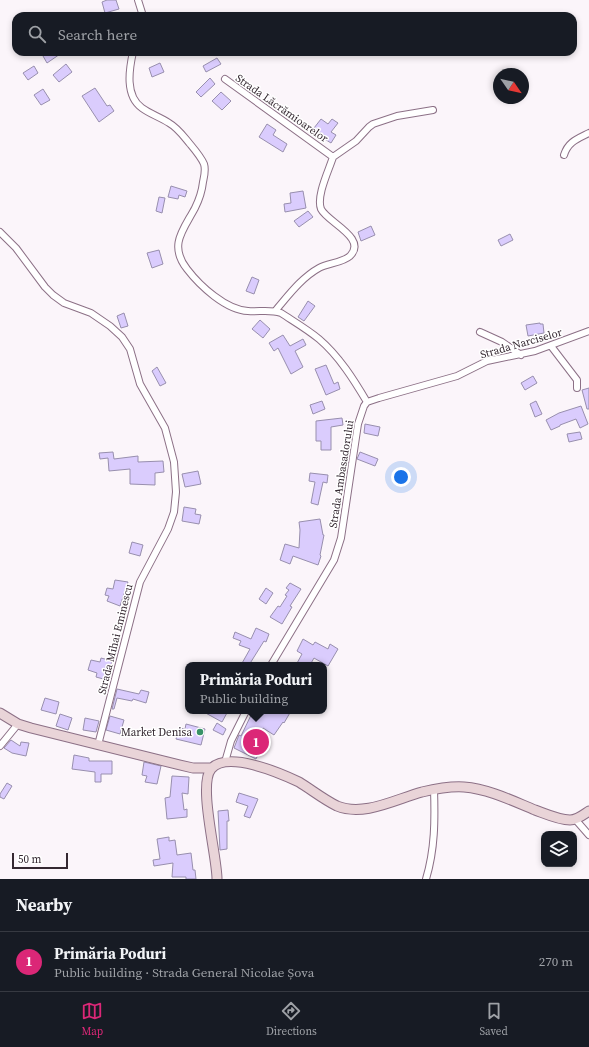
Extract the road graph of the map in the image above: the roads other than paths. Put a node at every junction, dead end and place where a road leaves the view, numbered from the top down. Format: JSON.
{"nodes":[{"id":1,"x":138,"y":0,"type":"edge"},
{"id":2,"x":142,"y":12,"type":"edge"},
{"id":3,"x":132,"y":56,"type":"edge"},
{"id":4,"x":224,"y":79,"type":"dead end"},
{"id":5,"x":433,"y":110,"type":"dead end"},
{"id":6,"x":589,"y":133,"type":"edge"},
{"id":7,"x":564,"y":155,"type":"dead end"},
{"id":8,"x":333,"y":157,"type":"junction"},
{"id":9,"x":0,"y":232,"type":"edge"},
{"id":10,"x":275,"y":311,"type":"junction"},
{"id":11,"x":589,"y":331,"type":"edge"},
{"id":12,"x":480,"y":332,"type":"dead end"},
{"id":13,"x":551,"y":346,"type":"junction"},
{"id":14,"x":521,"y":355,"type":"junction"},
{"id":15,"x":577,"y":388,"type":"dead end"},
{"id":16,"x":367,"y":402,"type":"junction"},
{"id":17,"x":273,"y":662,"type":"edge"},
{"id":18,"x":0,"y":713,"type":"edge"},
{"id":19,"x":244,"y":714,"type":"edge"},
{"id":20,"x":18,"y":724,"type":"junction"},
{"id":21,"x":98,"y":745,"type":"junction"},
{"id":22,"x":0,"y":746,"type":"edge"},
{"id":23,"x":225,"y":762,"type":"junction"},
{"id":24,"x":212,"y":768,"type":"junction"},
{"id":25,"x":434,"y":789,"type":"junction"},
{"id":26,"x":589,"y":811,"type":"edge"},
{"id":27,"x":575,"y":819,"type":"junction"},
{"id":28,"x":589,"y":835,"type":"edge"},
{"id":29,"x":217,"y":879,"type":"edge"},
{"id":30,"x":426,"y":879,"type":"edge"}],
"edges":[{"from":1,"to":2,"type":"street"},
{"from":3,"to":10,"type":"street"},
{"from":4,"to":8,"type":"street","name":"Strada Lăcrămioarelor"},
{"from":5,"to":8,"type":"street"},
{"from":6,"to":7,"type":"street"},
{"from":8,"to":10,"type":"street","name":"Strada Lăcrămioarelor"},
{"from":9,"to":21,"type":"street","name":"Strada Mihai Eminescu"},
{"from":10,"to":16,"type":"street"},
{"from":11,"to":13,"type":"street","name":"Strada Narciselor"},
{"from":12,"to":14,"type":"street"},
{"from":13,"to":14,"type":"street","name":"Strada Narciselor"},
{"from":13,"to":15,"type":"street"},
{"from":14,"to":16,"type":"street","name":"Strada Narciselor"},
{"from":16,"to":17,"type":"street","name":"Strada Ambasadorului"},
{"from":18,"to":20,"type":"main road"},
{"from":19,"to":23,"type":"street"},
{"from":20,"to":21,"type":"main road"},
{"from":20,"to":22,"type":"street"},
{"from":21,"to":24,"type":"main road"},
{"from":23,"to":24,"type":"main road"},
{"from":23,"to":25,"type":"main road"},
{"from":24,"to":29,"type":"main road"},
{"from":25,"to":27,"type":"main road"},
{"from":25,"to":30,"type":"street"},
{"from":26,"to":27,"type":"main road"},
{"from":27,"to":28,"type":"street"}]}
